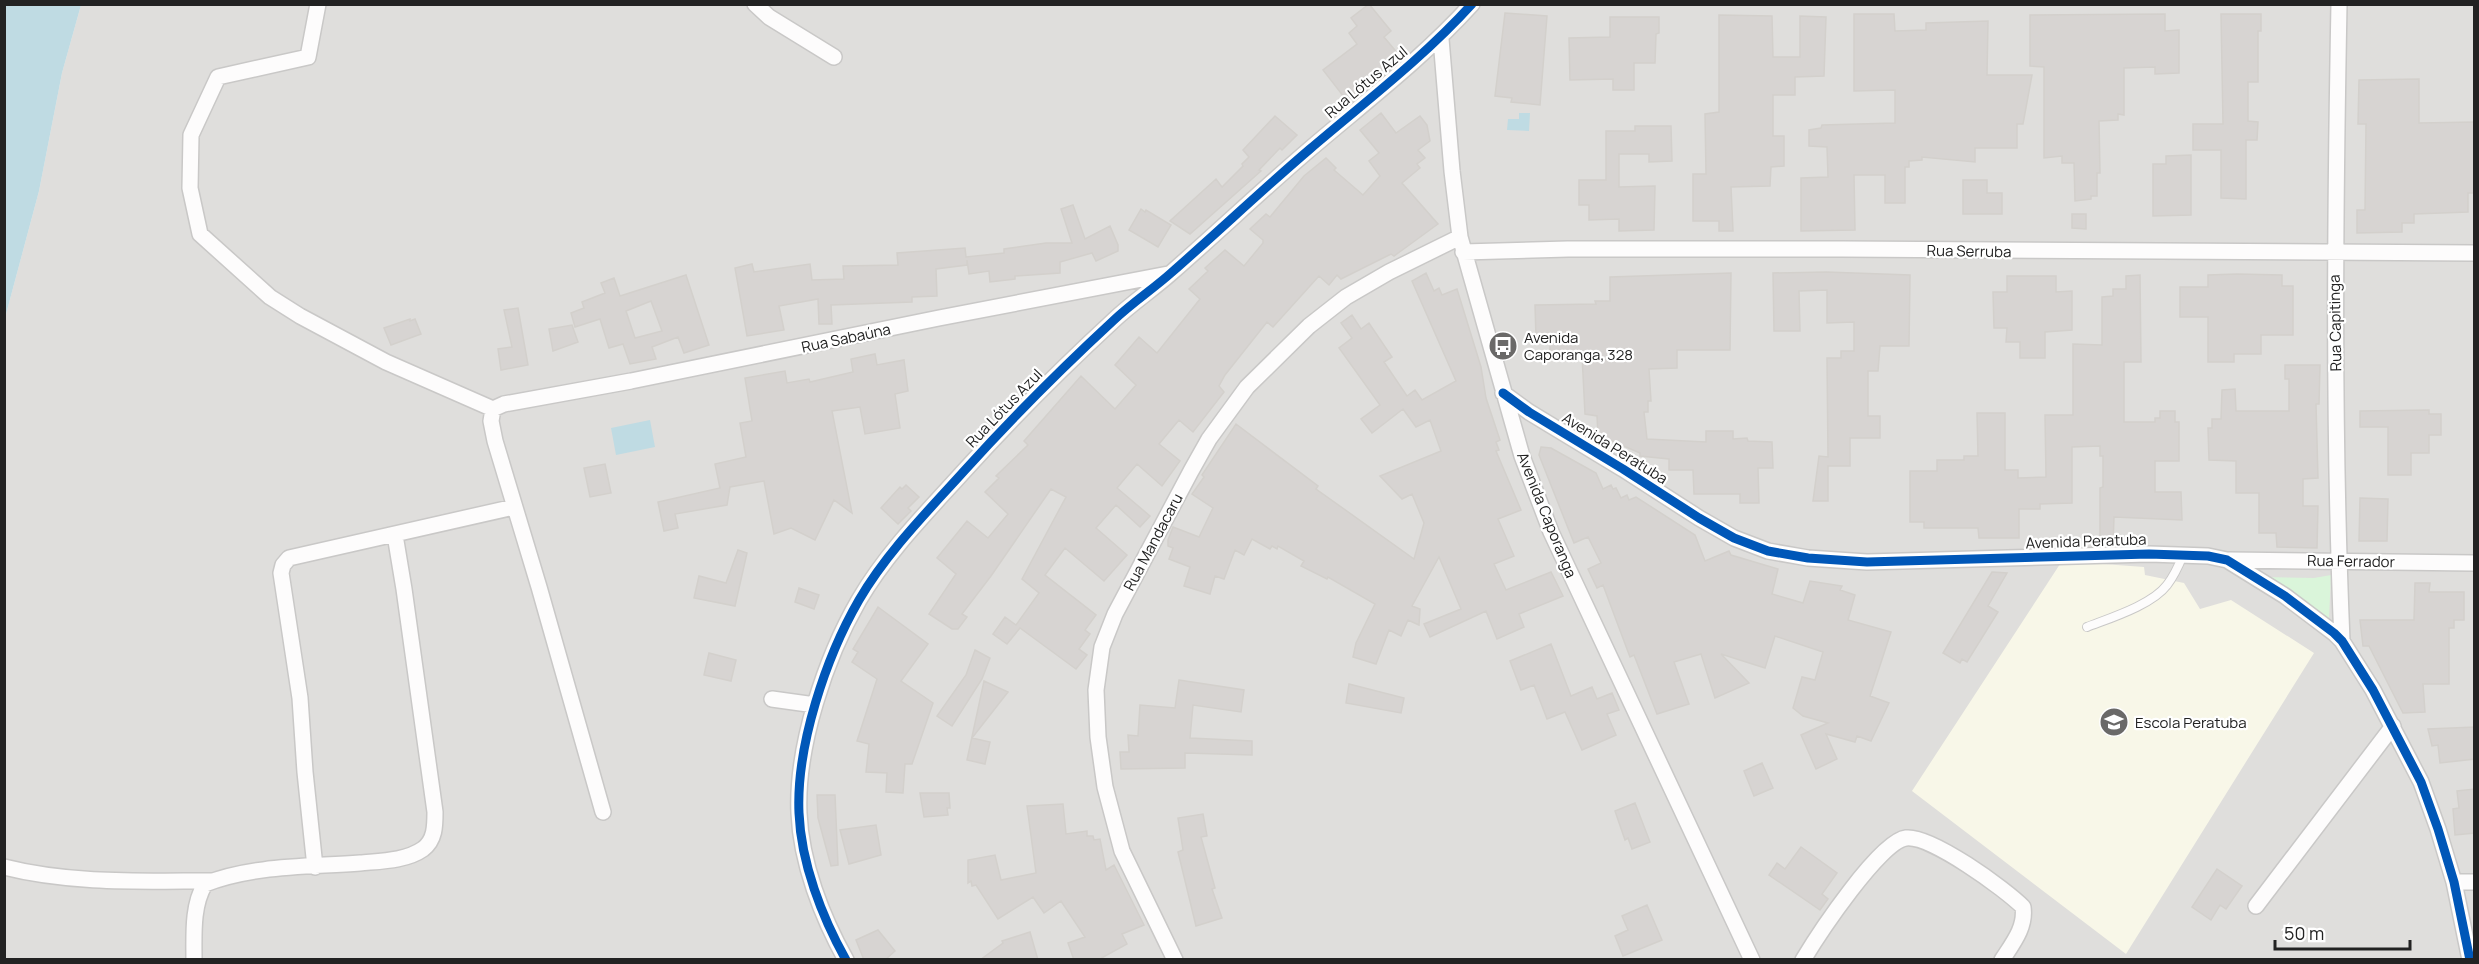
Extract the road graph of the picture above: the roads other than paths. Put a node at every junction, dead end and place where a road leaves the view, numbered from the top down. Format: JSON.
{"nodes":[{"id":1,"x":318,"y":4,"type":"edge"},
{"id":2,"x":755,"y":4,"type":"edge"},
{"id":3,"x":1472,"y":4,"type":"edge"},
{"id":4,"x":2339,"y":4,"type":"edge"},
{"id":5,"x":1441,"y":39,"type":"junction"},
{"id":6,"x":834,"y":57,"type":"dead end"},
{"id":7,"x":1462,"y":244,"type":"junction"},
{"id":8,"x":2334,"y":253,"type":"junction"},
{"id":9,"x":2475,"y":253,"type":"edge"},
{"id":10,"x":1171,"y":274,"type":"junction"},
{"id":11,"x":1503,"y":393,"type":"junction"},
{"id":12,"x":493,"y":409,"type":"junction"},
{"id":13,"x":514,"y":507,"type":"junction"},
{"id":14,"x":395,"y":535,"type":"junction"},
{"id":15,"x":2183,"y":555,"type":"junction"},
{"id":16,"x":2227,"y":560,"type":"junction"},
{"id":17,"x":2339,"y":561,"type":"junction"},
{"id":18,"x":2475,"y":563,"type":"edge"},
{"id":19,"x":2086,"y":627,"type":"dead end"},
{"id":20,"x":2342,"y":641,"type":"junction"},
{"id":21,"x":772,"y":699,"type":"dead end"},
{"id":22,"x":815,"y":705,"type":"junction"},
{"id":23,"x":2393,"y":726,"type":"junction"},
{"id":24,"x":603,"y":813,"type":"dead end"},
{"id":25,"x":4,"y":867,"type":"edge"},
{"id":26,"x":315,"y":867,"type":"junction"},
{"id":27,"x":211,"y":881,"type":"junction"},
{"id":28,"x":2454,"y":882,"type":"junction"},
{"id":29,"x":2475,"y":882,"type":"edge"},
{"id":30,"x":2256,"y":906,"type":"dead end"},
{"id":31,"x":194,"y":960,"type":"edge"},
{"id":32,"x":846,"y":960,"type":"edge"},
{"id":33,"x":1175,"y":960,"type":"edge"},
{"id":34,"x":1752,"y":960,"type":"edge"},
{"id":35,"x":1803,"y":960,"type":"edge"},
{"id":36,"x":2002,"y":960,"type":"edge"},
{"id":37,"x":2470,"y":960,"type":"edge"}],
"edges":[{"from":1,"to":12,"type":"street"},
{"from":2,"to":6,"type":"street"},
{"from":3,"to":5,"type":"street","name":"Rua Lótus Azul"},
{"from":4,"to":8,"type":"street","name":"Rua Capitinga"},
{"from":5,"to":7,"type":"street","name":"Avenida Caporanga"},
{"from":5,"to":10,"type":"street","name":"Rua Lótus Azul"},
{"from":7,"to":8,"type":"street","name":"Rua Serruba"},
{"from":7,"to":11,"type":"street","name":"Avenida Caporanga"},
{"from":7,"to":33,"type":"street","name":"Rua Mandacaru"},
{"from":8,"to":9,"type":"street","name":"Rua Serruba"},
{"from":8,"to":17,"type":"street","name":"Rua Capitinga"},
{"from":10,"to":12,"type":"street","name":"Rua Sabaúna"},
{"from":10,"to":22,"type":"street","name":"Rua Lótus Azul"},
{"from":11,"to":15,"type":"street","name":"Avenida Peratuba"},
{"from":11,"to":34,"type":"street","name":"Avenida Caporanga"},
{"from":12,"to":13,"type":"street"},
{"from":13,"to":14,"type":"street"},
{"from":13,"to":24,"type":"street"},
{"from":14,"to":26,"type":"street"},
{"from":14,"to":26,"type":"street"},
{"from":15,"to":16,"type":"street","name":"Avenida Peratuba"},
{"from":15,"to":19,"type":"lane"},
{"from":16,"to":17,"type":"street","name":"Rua Ferrador"},
{"from":16,"to":20,"type":"street","name":"Avenida Peratuba"},
{"from":17,"to":18,"type":"street","name":"Rua Ferrador"},
{"from":17,"to":20,"type":"street","name":"Rua Capitinga"},
{"from":20,"to":23,"type":"street","name":"Avenida Peratuba"},
{"from":21,"to":22,"type":"street"},
{"from":22,"to":32,"type":"street","name":"Rua Lótus Azul"},
{"from":23,"to":28,"type":"street","name":"Avenida Peratuba"},
{"from":23,"to":30,"type":"street"},
{"from":25,"to":27,"type":"street"},
{"from":26,"to":27,"type":"street"},
{"from":27,"to":31,"type":"street"},
{"from":28,"to":29,"type":"street"},
{"from":28,"to":37,"type":"street","name":"Avenida Peratuba"},
{"from":35,"to":36,"type":"street"}]}
